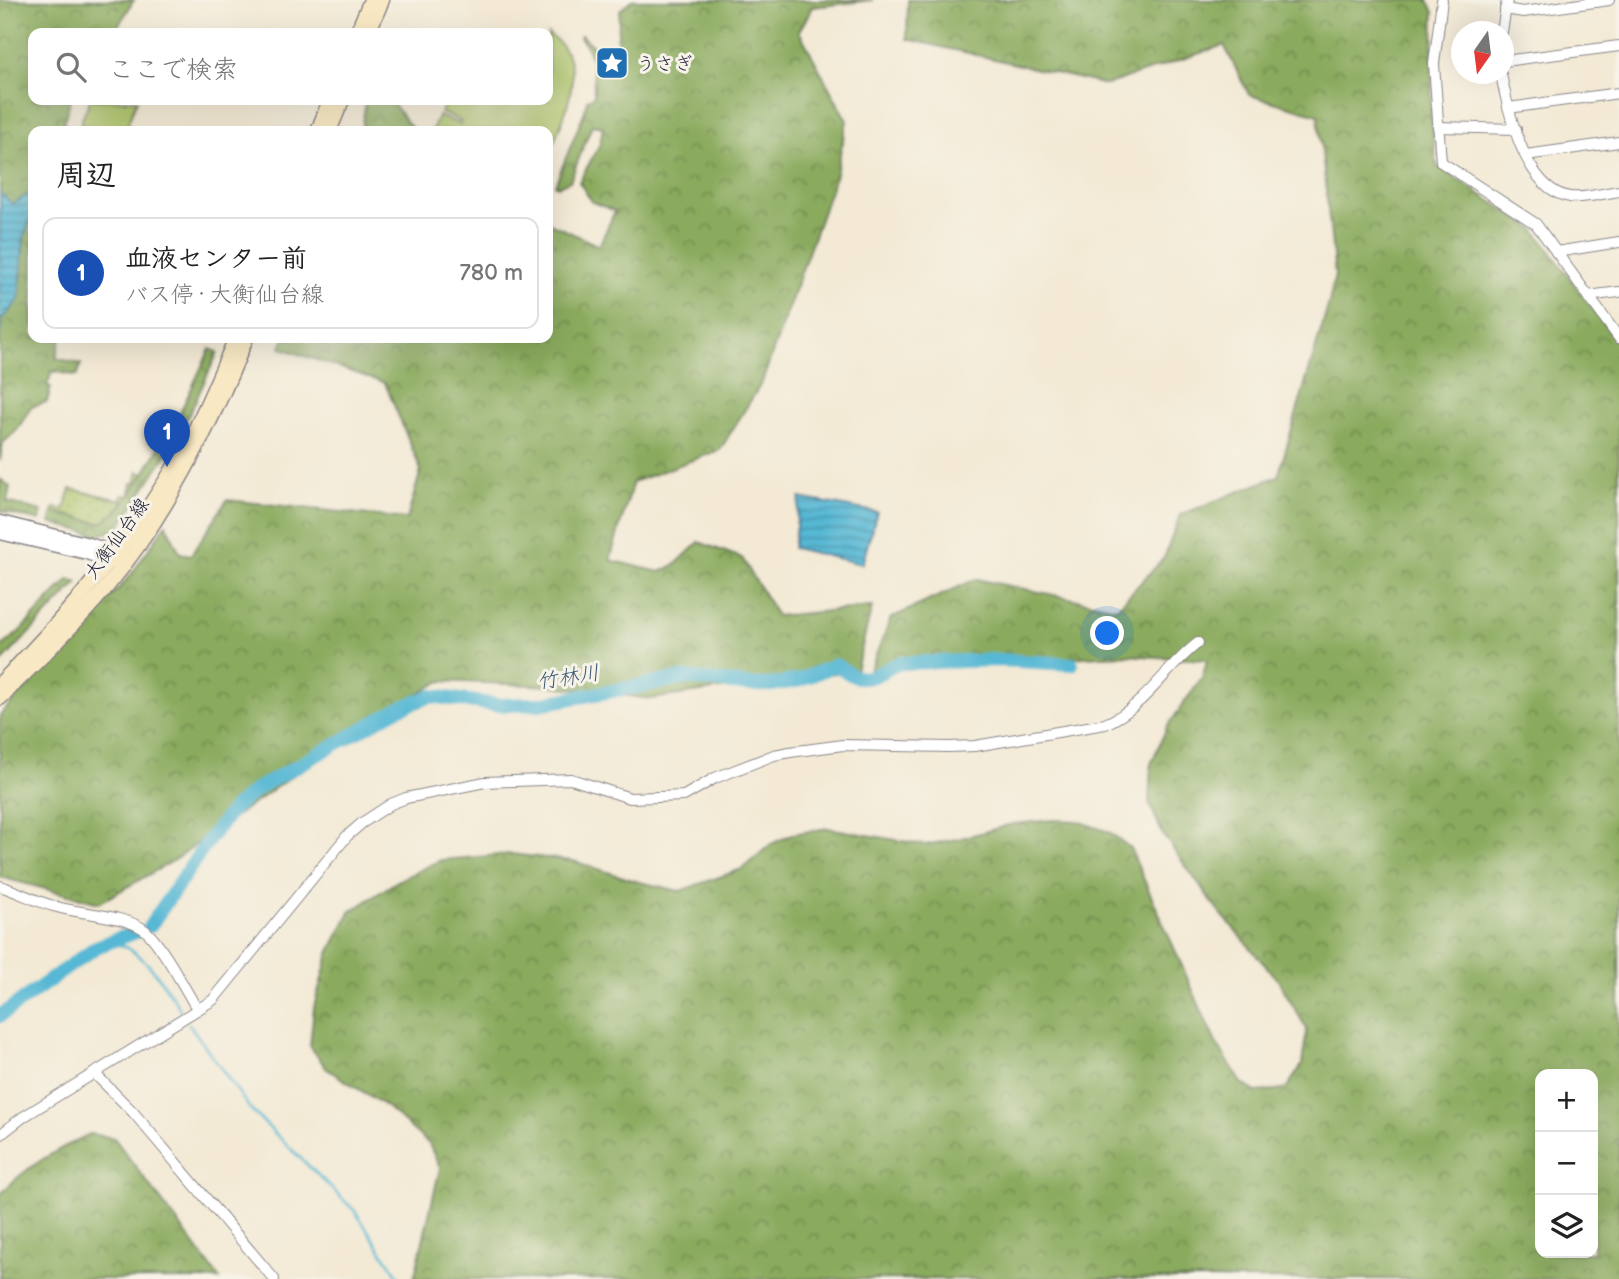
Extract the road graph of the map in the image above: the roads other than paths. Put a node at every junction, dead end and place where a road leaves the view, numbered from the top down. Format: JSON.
{"nodes":[{"id":1,"x":371,"y":0,"type":"edge"},
{"id":2,"x":382,"y":0,"type":"edge"},
{"id":3,"x":1442,"y":0,"type":"edge"},
{"id":4,"x":1609,"y":0,"type":"edge"},
{"id":5,"x":1506,"y":4,"type":"edge"},
{"id":6,"x":359,"y":28,"type":"edge"},
{"id":7,"x":370,"y":28,"type":"edge"},
{"id":8,"x":1619,"y":46,"type":"edge"},
{"id":9,"x":1514,"y":60,"type":"edge"},
{"id":10,"x":1503,"y":84,"type":"edge"},
{"id":11,"x":1619,"y":93,"type":"edge"},
{"id":12,"x":329,"y":105,"type":"edge"},
{"id":13,"x":340,"y":105,"type":"edge"},
{"id":14,"x":1508,"y":108,"type":"junction"},
{"id":15,"x":320,"y":126,"type":"edge"},
{"id":16,"x":331,"y":126,"type":"edge"},
{"id":17,"x":1438,"y":127,"type":"junction"},
{"id":18,"x":1516,"y":130,"type":"junction"},
{"id":19,"x":1619,"y":142,"type":"edge"},
{"id":20,"x":1526,"y":155,"type":"junction"},
{"id":21,"x":1619,"y":191,"type":"edge"},
{"id":22,"x":1619,"y":242,"type":"edge"},
{"id":23,"x":1556,"y":251,"type":"junction"},
{"id":24,"x":1619,"y":292,"type":"edge"},
{"id":25,"x":1588,"y":296,"type":"junction"},
{"id":26,"x":1619,"y":338,"type":"edge"},
{"id":27,"x":234,"y":343,"type":"edge"},
{"id":28,"x":244,"y":343,"type":"edge"},
{"id":29,"x":0,"y":522,"type":"edge"},
{"id":30,"x":0,"y":533,"type":"edge"},
{"id":31,"x":120,"y":559,"type":"junction"},
{"id":32,"x":1198,"y":643,"type":"dead end"},
{"id":33,"x":0,"y":684,"type":"edge"},
{"id":34,"x":0,"y":698,"type":"edge"},
{"id":35,"x":0,"y":886,"type":"edge"},
{"id":36,"x":197,"y":1009,"type":"junction"},
{"id":37,"x":94,"y":1073,"type":"junction"},
{"id":38,"x":0,"y":1135,"type":"edge"},
{"id":39,"x":274,"y":1279,"type":"edge"}],
"edges":[{"from":1,"to":6,"type":"main road"},
{"from":2,"to":7,"type":"main road"},
{"from":3,"to":17,"type":"street"},
{"from":4,"to":5,"type":"street"},
{"from":8,"to":9,"type":"street"},
{"from":10,"to":14,"type":"street"},
{"from":11,"to":14,"type":"street"},
{"from":12,"to":15,"type":"main road"},
{"from":13,"to":16,"type":"main road"},
{"from":14,"to":18,"type":"street"},
{"from":17,"to":18,"type":"street"},
{"from":17,"to":23,"type":"street"},
{"from":18,"to":20,"type":"street"},
{"from":19,"to":20,"type":"street"},
{"from":20,"to":21,"type":"street"},
{"from":22,"to":23,"type":"street"},
{"from":23,"to":25,"type":"street"},
{"from":24,"to":25,"type":"street"},
{"from":25,"to":26,"type":"street"},
{"from":27,"to":31,"type":"main road","name":"大衡仙台線"},
{"from":28,"to":31,"type":"main road","name":"大衡仙台線"},
{"from":29,"to":31,"type":"street"},
{"from":30,"to":31,"type":"street"},
{"from":31,"to":33,"type":"main road","name":"大衡仙台線"},
{"from":31,"to":34,"type":"main road","name":"大衡仙台線"},
{"from":32,"to":36,"type":"street"},
{"from":35,"to":36,"type":"street"},
{"from":36,"to":37,"type":"street"},
{"from":37,"to":38,"type":"street"},
{"from":37,"to":39,"type":"street"}]}
